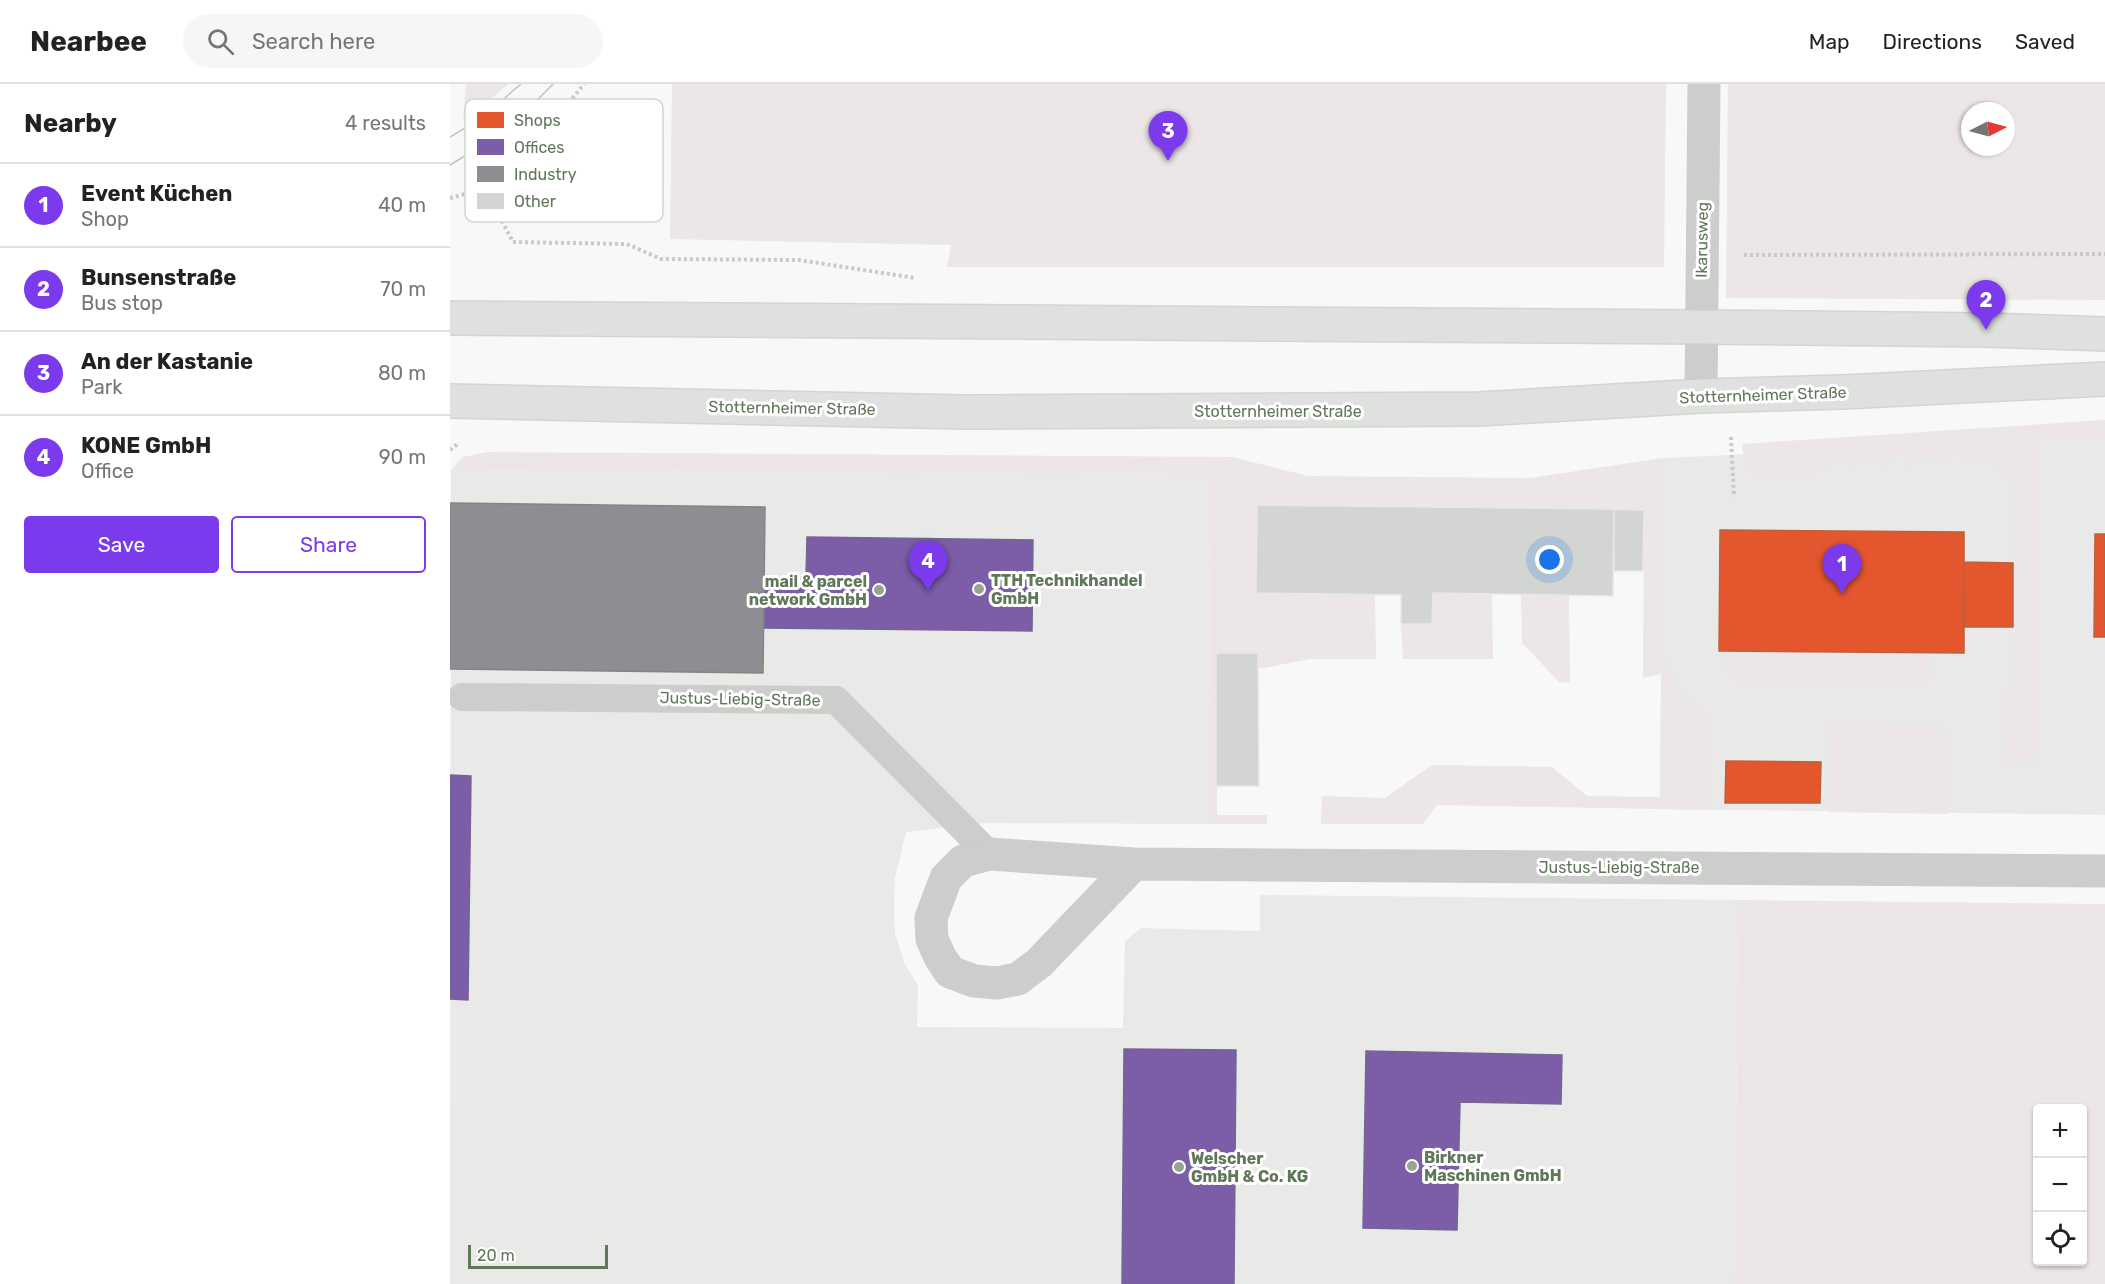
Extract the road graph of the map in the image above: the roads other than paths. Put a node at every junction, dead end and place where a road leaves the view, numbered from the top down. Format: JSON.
{"nodes":[{"id":1,"x":1704,"y":84,"type":"edge"},
{"id":2,"x":450,"y":318,"type":"edge"},
{"id":3,"x":1702,"y":327,"type":"junction"},
{"id":4,"x":2105,"y":334,"type":"edge"},
{"id":5,"x":2105,"y":378,"type":"edge"},
{"id":6,"x":1701,"y":396,"type":"junction"},
{"id":7,"x":450,"y":401,"type":"edge"},
{"id":8,"x":462,"y":697,"type":"dead end"},
{"id":9,"x":989,"y":855,"type":"junction"},
{"id":10,"x":1134,"y":864,"type":"junction"},
{"id":11,"x":2105,"y":871,"type":"edge"}],
"edges":[{"from":1,"to":3,"type":"street","name":"Ikarusweg"},
{"from":2,"to":3,"type":"main road"},
{"from":3,"to":4,"type":"main road"},
{"from":3,"to":6,"type":"street","name":"Ikarusweg"},
{"from":5,"to":6,"type":"main road","name":"Stotternheimer Straße"},
{"from":6,"to":7,"type":"main road","name":"Stotternheimer Straße"},
{"from":8,"to":9,"type":"lane","name":"Justus-Liebig-Straße"},
{"from":9,"to":10,"type":"street","name":"Justus-Liebig-Straße"},
{"from":9,"to":10,"type":"street","name":"Justus-Liebig-Straße"},
{"from":10,"to":11,"type":"street","name":"Justus-Liebig-Straße"}]}
